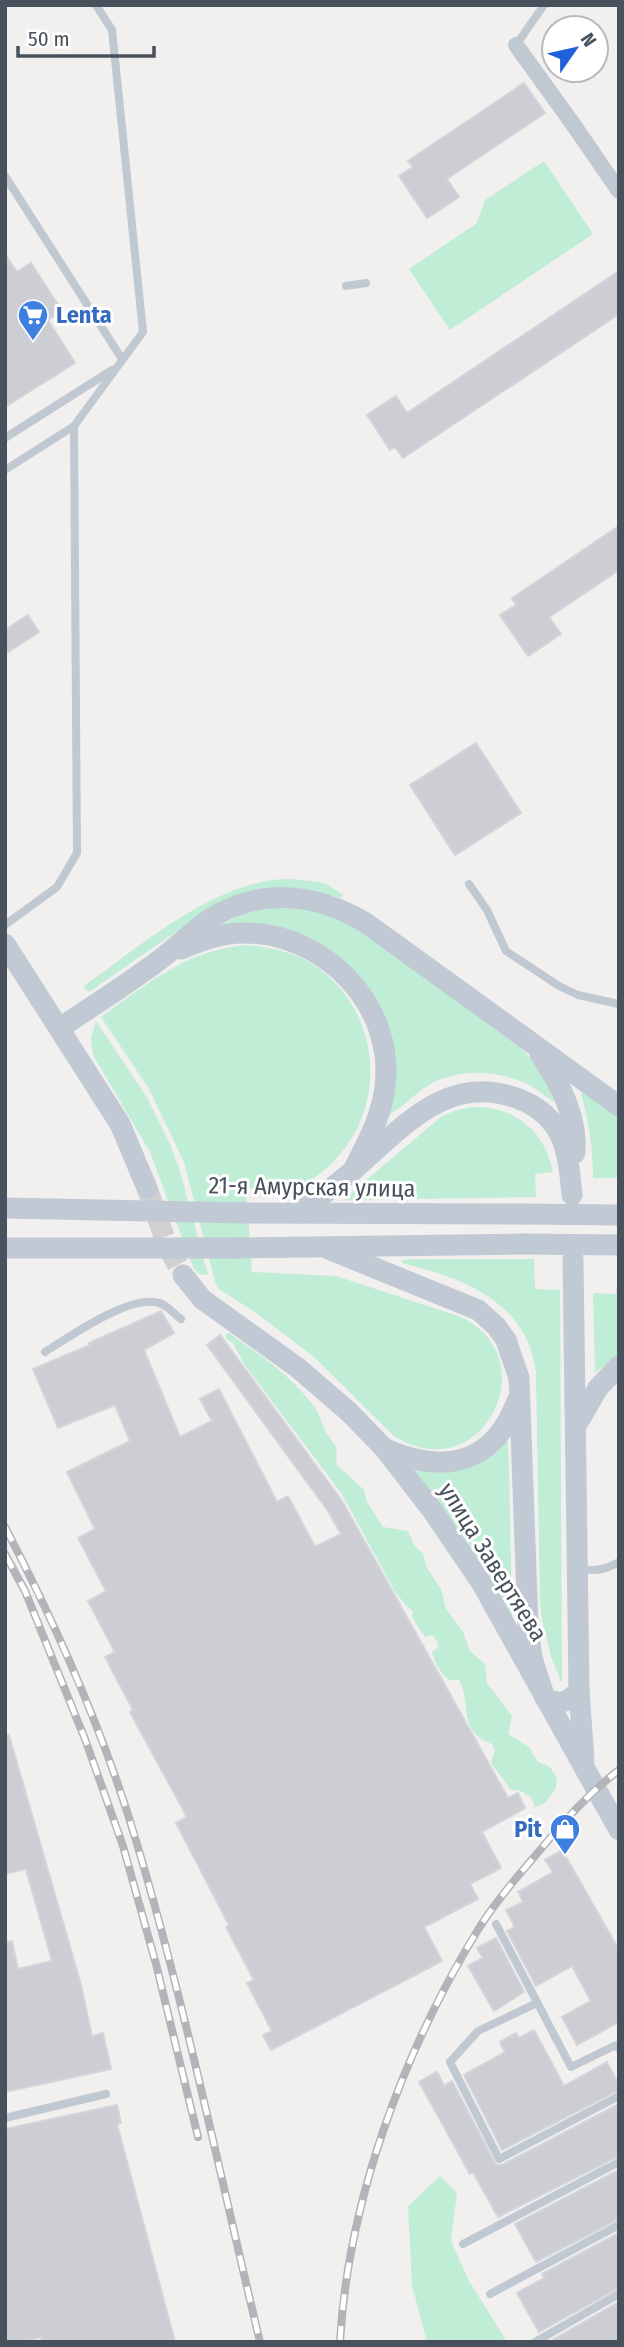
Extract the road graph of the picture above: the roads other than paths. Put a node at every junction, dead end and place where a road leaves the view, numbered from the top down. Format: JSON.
{"nodes":[{"id":1,"x":96,"y":5,"type":"edge"},
{"id":2,"x":544,"y":5,"type":"edge"},
{"id":3,"x":516,"y":45,"type":"joint"},
{"id":4,"x":5,"y":176,"type":"edge"},
{"id":5,"x":619,"y":191,"type":"edge"},
{"id":6,"x":366,"y":283,"type":"dead end"},
{"id":7,"x":346,"y":286,"type":"dead end"},
{"id":8,"x":122,"y":359,"type":"junction"},
{"id":9,"x":116,"y":367,"type":"junction"},
{"id":10,"x":74,"y":426,"type":"junction"},
{"id":11,"x":5,"y":438,"type":"edge"},
{"id":12,"x":5,"y":470,"type":"edge"},
{"id":13,"x":469,"y":884,"type":"dead end"},
{"id":14,"x":5,"y":925,"type":"edge"},
{"id":15,"x":5,"y":944,"type":"edge"},
{"id":16,"x":166,"y":955,"type":"junction"},
{"id":17,"x":619,"y":1004,"type":"edge"},
{"id":18,"x":60,"y":1028,"type":"junction"},
{"id":19,"x":533,"y":1043,"type":"junction"},
{"id":20,"x":619,"y":1107,"type":"edge"},
{"id":21,"x":353,"y":1171,"type":"junction"},
{"id":22,"x":570,"y":1173,"type":"junction"},
{"id":23,"x":147,"y":1188,"type":"tunnel mouth"},
{"id":24,"x":572,"y":1195,"type":"dead end"},
{"id":25,"x":5,"y":1208,"type":"edge"},
{"id":26,"x":299,"y":1213,"type":"junction"},
{"id":27,"x":619,"y":1215,"type":"edge"},
{"id":28,"x":619,"y":1245,"type":"edge"},
{"id":29,"x":5,"y":1248,"type":"edge"},
{"id":30,"x":326,"y":1248,"type":"junction"},
{"id":31,"x":573,"y":1259,"type":"dead end"},
{"id":32,"x":183,"y":1275,"type":"tunnel mouth"},
{"id":33,"x":181,"y":1319,"type":"dead end"},
{"id":34,"x":45,"y":1352,"type":"dead end"},
{"id":35,"x":619,"y":1366,"type":"edge"},
{"id":36,"x":519,"y":1395,"type":"junction"},
{"id":37,"x":575,"y":1428,"type":"junction"},
{"id":38,"x":384,"y":1449,"type":"junction"},
{"id":39,"x":619,"y":1562,"type":"edge"},
{"id":40,"x":577,"y":1567,"type":"junction"},
{"id":41,"x":579,"y":1690,"type":"junction"},
{"id":42,"x":545,"y":1698,"type":"junction"},
{"id":43,"x":585,"y":1768,"type":"junction"},
{"id":44,"x":619,"y":1830,"type":"edge"},
{"id":45,"x":496,"y":1924,"type":"dead end"},
{"id":46,"x":537,"y":2003,"type":"junction"},
{"id":47,"x":619,"y":2049,"type":"edge"},
{"id":48,"x":106,"y":2094,"type":"dead end"},
{"id":49,"x":619,"y":2096,"type":"edge"},
{"id":50,"x":5,"y":2118,"type":"edge"},
{"id":51,"x":619,"y":2162,"type":"edge"},
{"id":52,"x":619,"y":2225,"type":"edge"},
{"id":53,"x":463,"y":2244,"type":"dead end"},
{"id":54,"x":490,"y":2294,"type":"dead end"},
{"id":55,"x":619,"y":2294,"type":"edge"},
{"id":56,"x":534,"y":2342,"type":"edge"}],
"edges":[{"from":1,"to":8,"type":"lane"},
{"from":2,"to":3,"type":"lane"},
{"from":3,"to":5,"type":"street"},
{"from":4,"to":8,"type":"lane"},
{"from":6,"to":7,"type":"lane"},
{"from":8,"to":9,"type":"lane"},
{"from":9,"to":10,"type":"lane"},
{"from":9,"to":11,"type":"lane"},
{"from":10,"to":12,"type":"lane"},
{"from":10,"to":14,"type":"lane"},
{"from":13,"to":17,"type":"lane"},
{"from":15,"to":18,"type":"main road"},
{"from":16,"to":18,"type":"main road"},
{"from":16,"to":19,"type":"main road"},
{"from":16,"to":21,"type":"main road"},
{"from":18,"to":23,"type":"main road"},
{"from":19,"to":20,"type":"main road"},
{"from":19,"to":22,"type":"main road"},
{"from":21,"to":22,"type":"main road"},
{"from":21,"to":26,"type":"main road"},
{"from":22,"to":24,"type":"main road"},
{"from":25,"to":26,"type":"main road","name":"21-я Амурская улица","bridge":true},
{"from":26,"to":27,"type":"main road","name":"21-я Амурская улица","bridge":true},
{"from":28,"to":30,"type":"main road","bridge":true},
{"from":29,"to":30,"type":"main road","bridge":true},
{"from":30,"to":36,"type":"main road"},
{"from":31,"to":37,"type":"main road"},
{"from":32,"to":38,"type":"main road","name":"улица Завертяева"},
{"from":33,"to":34,"type":"lane"},
{"from":35,"to":37,"type":"main road"},
{"from":36,"to":38,"type":"main road"},
{"from":36,"to":42,"type":"main road"},
{"from":37,"to":40,"type":"main road"},
{"from":38,"to":42,"type":"main road","name":"улица Завертяева"},
{"from":39,"to":40,"type":"lane"},
{"from":40,"to":41,"type":"main road"},
{"from":41,"to":42,"type":"main road"},
{"from":41,"to":43,"type":"main road"},
{"from":42,"to":43,"type":"main road","name":"улица Завертяева"},
{"from":43,"to":44,"type":"main road","name":"улица Завертяева"},
{"from":45,"to":46,"type":"lane"},
{"from":46,"to":47,"type":"lane"},
{"from":46,"to":49,"type":"lane"},
{"from":48,"to":50,"type":"lane"},
{"from":51,"to":53,"type":"lane"},
{"from":52,"to":54,"type":"lane"},
{"from":55,"to":56,"type":"lane"}]}
